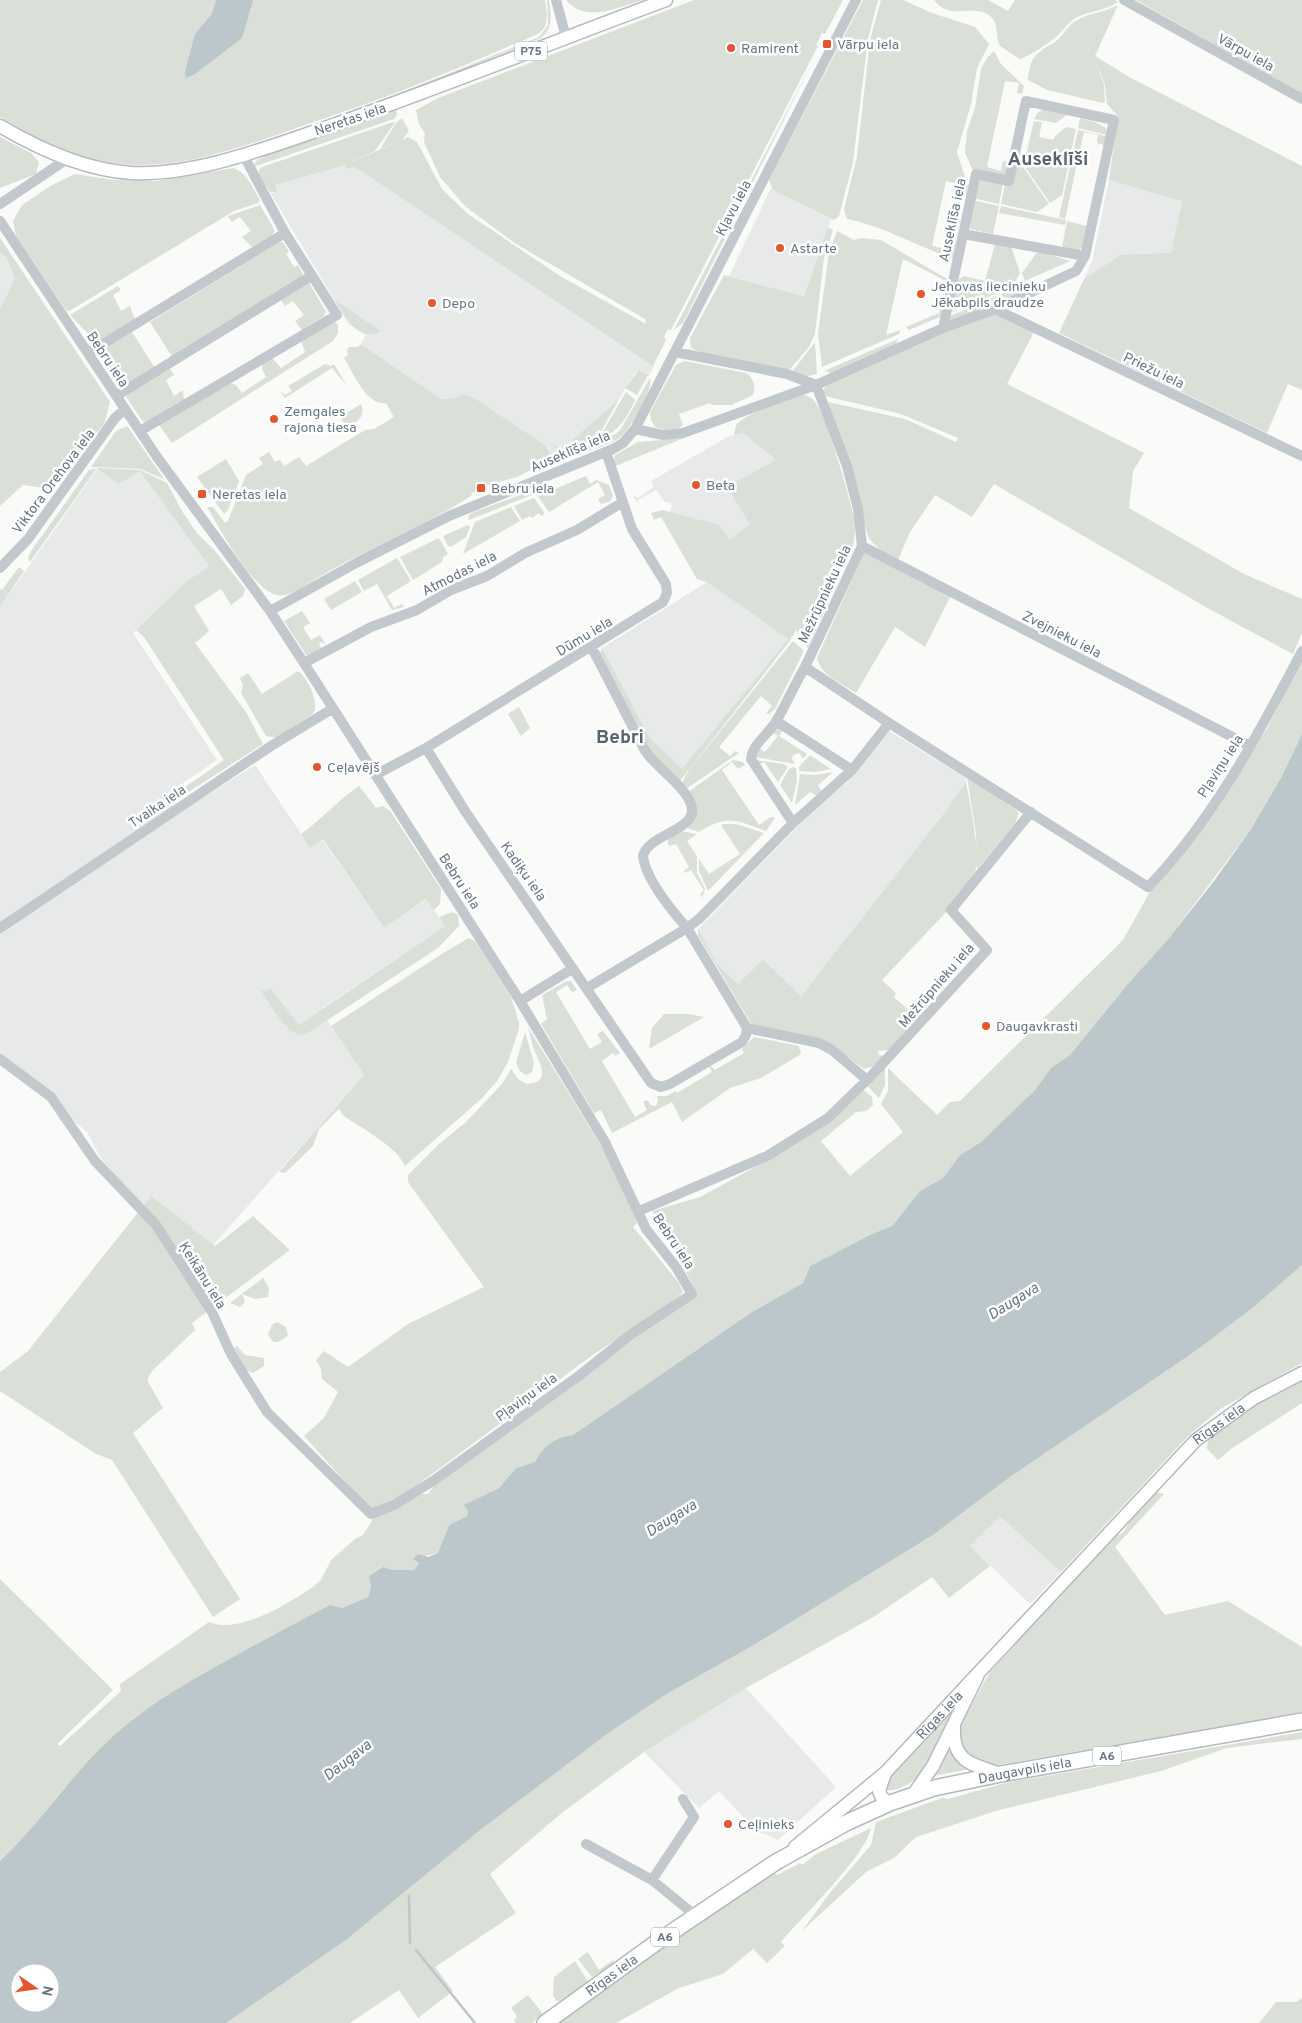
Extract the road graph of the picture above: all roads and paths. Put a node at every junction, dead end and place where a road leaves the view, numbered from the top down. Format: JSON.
{"nodes":[{"id":1,"x":556,"y":0,"type":"edge"},
{"id":2,"x":666,"y":0,"type":"edge"},
{"id":3,"x":856,"y":0,"type":"edge"},
{"id":4,"x":1124,"y":0,"type":"edge"},
{"id":5,"x":566,"y":37,"type":"junction"},
{"id":6,"x":1302,"y":99,"type":"edge"},
{"id":7,"x":0,"y":126,"type":"edge"},
{"id":8,"x":244,"y":156,"type":"junction"},
{"id":9,"x":67,"y":158,"type":"junction"},
{"id":10,"x":0,"y":204,"type":"edge"},
{"id":11,"x":0,"y":222,"type":"edge"},
{"id":12,"x":284,"y":233,"type":"junction"},
{"id":13,"x":963,"y":234,"type":"junction"},
{"id":14,"x":1085,"y":256,"type":"junction"},
{"id":15,"x":311,"y":276,"type":"junction"},
{"id":16,"x":995,"y":309,"type":"junction"},
{"id":17,"x":943,"y":328,"type":"junction"},
{"id":18,"x":675,"y":352,"type":"junction"},
{"id":19,"x":88,"y":353,"type":"junction"},
{"id":20,"x":816,"y":385,"type":"junction"},
{"id":21,"x":116,"y":396,"type":"junction"},
{"id":22,"x":125,"y":409,"type":"junction"},
{"id":23,"x":636,"y":429,"type":"junction"},
{"id":24,"x":140,"y":431,"type":"junction"},
{"id":25,"x":606,"y":452,"type":"junction"},
{"id":26,"x":1302,"y":456,"type":"edge"},
{"id":27,"x":623,"y":502,"type":"junction"},
{"id":28,"x":862,"y":546,"type":"junction"},
{"id":29,"x":0,"y":568,"type":"edge"},
{"id":30,"x":270,"y":611,"type":"junction"},
{"id":31,"x":592,"y":648,"type":"junction"},
{"id":32,"x":1302,"y":651,"type":"edge"},
{"id":33,"x":304,"y":664,"type":"junction"},
{"id":34,"x":806,"y":667,"type":"junction"},
{"id":35,"x":332,"y":710,"type":"junction"},
{"id":36,"x":776,"y":721,"type":"junction"},
{"id":37,"x":889,"y":723,"type":"junction"},
{"id":38,"x":1250,"y":746,"type":"junction"},
{"id":39,"x":426,"y":748,"type":"junction"},
{"id":40,"x":852,"y":770,"type":"junction"},
{"id":41,"x":375,"y":775,"type":"junction"},
{"id":42,"x":1031,"y":812,"type":"junction"},
{"id":43,"x":793,"y":823,"type":"junction"},
{"id":44,"x":0,"y":928,"type":"edge"},
{"id":45,"x":687,"y":928,"type":"junction"},
{"id":46,"x":572,"y":969,"type":"junction"},
{"id":47,"x":587,"y":988,"type":"junction"},
{"id":48,"x":520,"y":1001,"type":"junction"},
{"id":49,"x":747,"y":1028,"type":"junction"},
{"id":50,"x":0,"y":1059,"type":"edge"},
{"id":51,"x":867,"y":1080,"type":"junction"},
{"id":52,"x":639,"y":1212,"type":"junction"},
{"id":53,"x":692,"y":1294,"type":"joint"},
{"id":54,"x":1302,"y":1373,"type":"edge"},
{"id":55,"x":371,"y":1514,"type":"joint"},
{"id":56,"x":978,"y":1675,"type":"junction"},
{"id":57,"x":1302,"y":1721,"type":"edge"},
{"id":58,"x":955,"y":1723,"type":"junction"},
{"id":59,"x":886,"y":1773,"type":"junction"},
{"id":60,"x":1001,"y":1774,"type":"junction"},
{"id":61,"x":914,"y":1795,"type":"junction"},
{"id":62,"x":683,"y":1799,"type":"dead end"},
{"id":63,"x":890,"y":1803,"type":"junction"},
{"id":64,"x":586,"y":1844,"type":"dead end"},
{"id":65,"x":788,"y":1854,"type":"junction"},
{"id":66,"x":652,"y":1880,"type":"junction"},
{"id":67,"x":696,"y":1916,"type":"junction"},
{"id":68,"x":545,"y":2023,"type":"edge"}],
"edges":[{"from":1,"to":5,"type":"street"},
{"from":2,"to":5,"type":"main road","name":"Neretas iela","number":"P75"},
{"from":3,"to":18,"type":"street","name":"Kļavu iela"},
{"from":4,"to":6,"type":"street","name":"Vārpu iela"},
{"from":5,"to":8,"type":"main road","name":"Neretas iela","number":"P75"},
{"from":7,"to":9,"type":"main road","name":"Neretas iela","number":"P75"},
{"from":8,"to":9,"type":"main road","name":"Neretas iela","number":"P75"},
{"from":8,"to":12,"type":"street"},
{"from":9,"to":10,"type":"street"},
{"from":11,"to":19,"type":"street","name":"Bebru iela"},
{"from":12,"to":15,"type":"street"},
{"from":12,"to":19,"type":"street"},
{"from":13,"to":14,"type":"street"},
{"from":13,"to":14,"type":"street","name":"Auseklīša iela"},
{"from":13,"to":17,"type":"street","name":"Auseklīša iela"},
{"from":14,"to":16,"type":"street","name":"Auseklīša iela"},
{"from":15,"to":21,"type":"street"},
{"from":15,"to":24,"type":"street"},
{"from":16,"to":17,"type":"street","name":"Auseklīša iela"},
{"from":16,"to":26,"type":"street","name":"Priežu iela"},
{"from":17,"to":20,"type":"street","name":"Auseklīša iela"},
{"from":18,"to":20,"type":"street"},
{"from":18,"to":23,"type":"street","name":"Kļavu iela"},
{"from":19,"to":21,"type":"street","name":"Bebru iela"},
{"from":20,"to":23,"type":"street","name":"Auseklīša iela"},
{"from":20,"to":28,"type":"street","name":"Mežrūpnieku iela"},
{"from":21,"to":22,"type":"street","name":"Bebru iela"},
{"from":22,"to":24,"type":"street","name":"Bebru iela"},
{"from":22,"to":29,"type":"street","name":"Viktora Orehova iela"},
{"from":23,"to":25,"type":"street","name":"Auseklīša iela"},
{"from":24,"to":30,"type":"street","name":"Bebru iela"},
{"from":25,"to":27,"type":"street","name":"Dūmu iela"},
{"from":25,"to":30,"type":"street","name":"Auseklīša iela"},
{"from":27,"to":31,"type":"street","name":"Dūmu iela"},
{"from":27,"to":33,"type":"street","name":"Atmodas iela"},
{"from":28,"to":34,"type":"street","name":"Mežrūpnieku iela"},
{"from":28,"to":38,"type":"street","name":"Zvejnieku iela"},
{"from":30,"to":33,"type":"street","name":"Bebru iela"},
{"from":31,"to":39,"type":"street","name":"Dūmu iela"},
{"from":31,"to":45,"type":"street"},
{"from":32,"to":38,"type":"street","name":"Pļaviņu iela"},
{"from":33,"to":35,"type":"street","name":"Bebru iela"},
{"from":34,"to":36,"type":"street","name":"Mežrūpnieku iela"},
{"from":34,"to":37,"type":"street"},
{"from":35,"to":41,"type":"street","name":"Bebru iela"},
{"from":35,"to":44,"type":"street","name":"Tvaika iela"},
{"from":36,"to":40,"type":"street"},
{"from":36,"to":43,"type":"street","name":"Mežrūpnieku iela"},
{"from":37,"to":40,"type":"street"},
{"from":37,"to":42,"type":"street"},
{"from":38,"to":42,"type":"street","name":"Pļaviņu iela"},
{"from":39,"to":41,"type":"street","name":"Dūmu iela"},
{"from":39,"to":46,"type":"street","name":"Kadiķu iela"},
{"from":40,"to":43,"type":"street"},
{"from":41,"to":48,"type":"street","name":"Bebru iela"},
{"from":42,"to":51,"type":"street","name":"Mežrūpnieku iela"},
{"from":43,"to":45,"type":"street"},
{"from":45,"to":47,"type":"street"},
{"from":45,"to":49,"type":"street"},
{"from":46,"to":47,"type":"street","name":"Kadiķu iela"},
{"from":46,"to":48,"type":"street"},
{"from":47,"to":49,"type":"street","name":"Kadiķu iela"},
{"from":48,"to":52,"type":"street","name":"Bebru iela"},
{"from":49,"to":51,"type":"street"},
{"from":50,"to":55,"type":"street","name":"Ķeikānu iela"},
{"from":51,"to":52,"type":"street"},
{"from":52,"to":53,"type":"street","name":"Bebru iela"},
{"from":53,"to":55,"type":"street","name":"Pļaviņu iela"},
{"from":54,"to":56,"type":"main road","name":"Rīgas iela"},
{"from":56,"to":58,"type":"main road"},
{"from":56,"to":59,"type":"main road","name":"Rīgas iela"},
{"from":57,"to":60,"type":"highway","name":"Daugavpils iela","number":"A6"},
{"from":58,"to":60,"type":"main road"},
{"from":58,"to":61,"type":"main road"},
{"from":59,"to":63,"type":"main road"},
{"from":59,"to":65,"type":"main road","name":"Rīgas iela"},
{"from":60,"to":61,"type":"highway","name":"Daugavpils iela","number":"A6"},
{"from":61,"to":63,"type":"highway","name":"Daugavpils iela","number":"A6"},
{"from":62,"to":66,"type":"street"},
{"from":63,"to":65,"type":"highway","name":"Daugavpils iela","number":"A6"},
{"from":64,"to":66,"type":"street"},
{"from":65,"to":67,"type":"highway","name":"Rīgas iela","number":"A6"},
{"from":66,"to":67,"type":"street"},
{"from":67,"to":68,"type":"highway","name":"Rīgas iela","number":"A6"}]}
